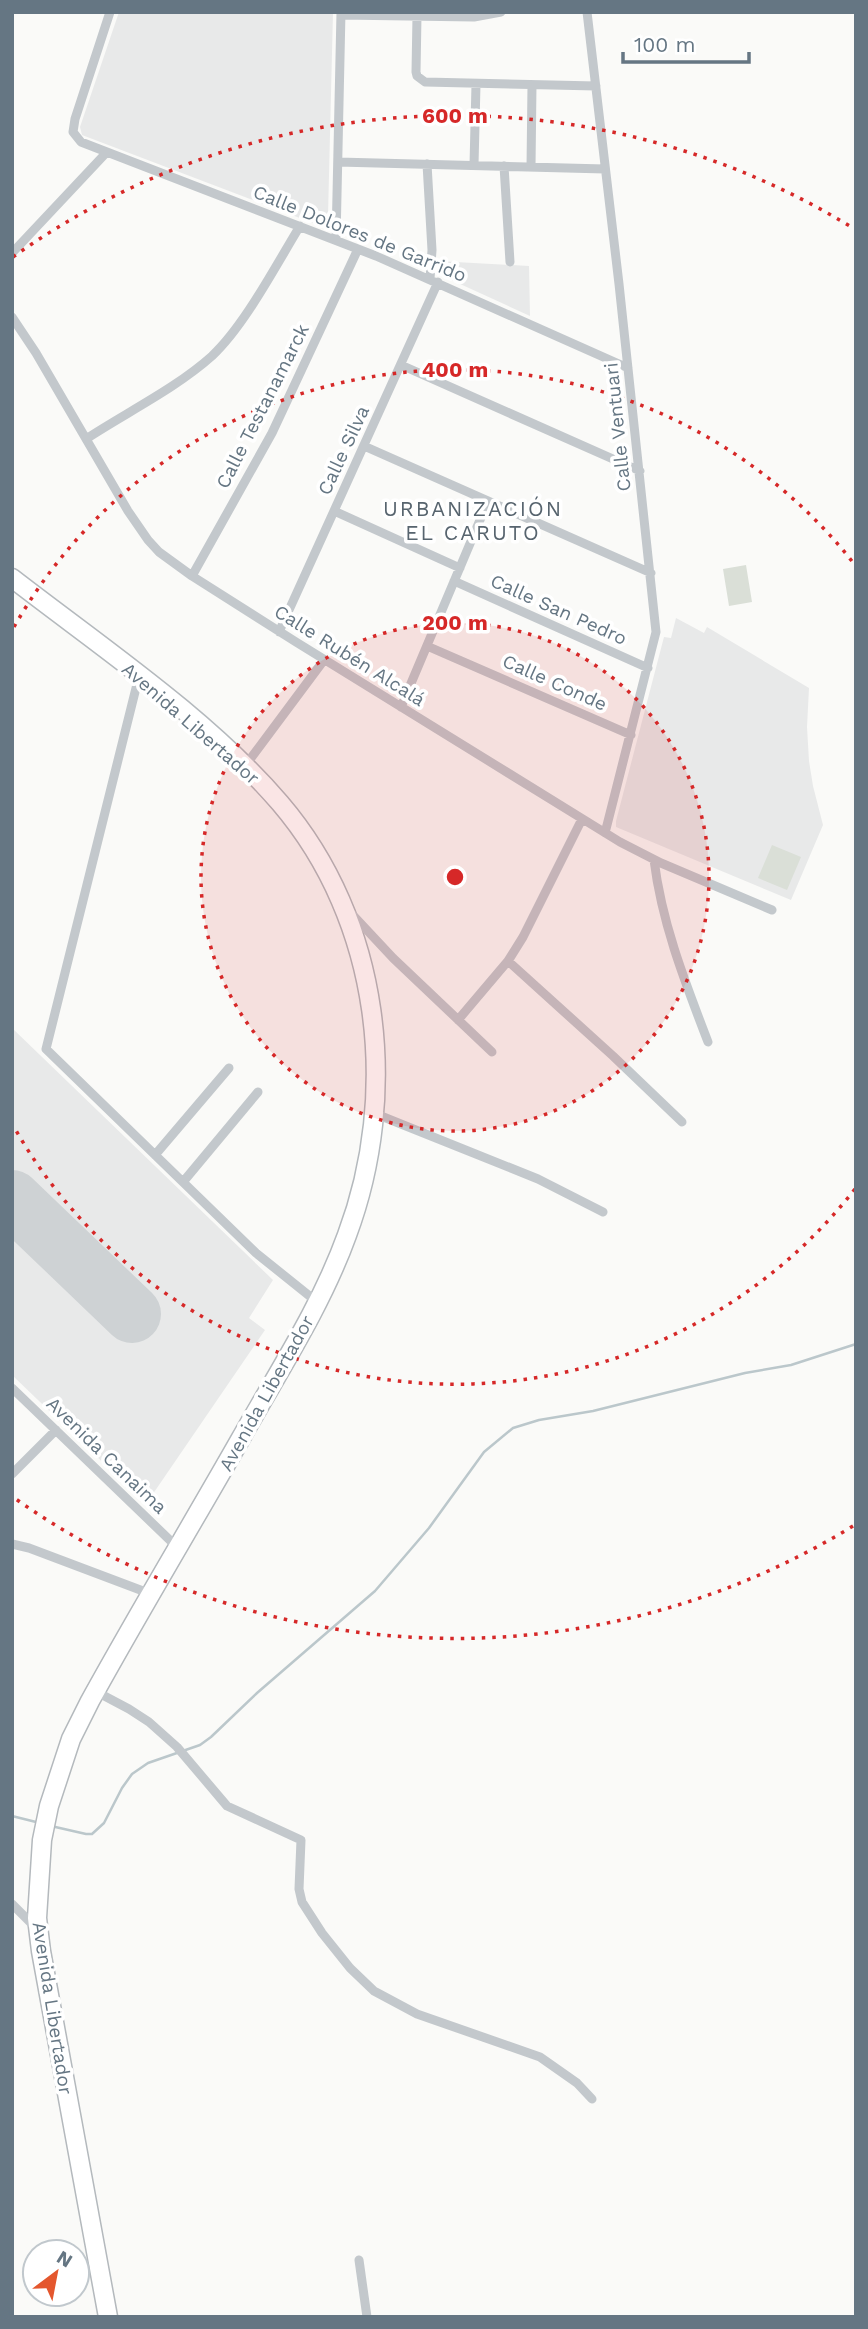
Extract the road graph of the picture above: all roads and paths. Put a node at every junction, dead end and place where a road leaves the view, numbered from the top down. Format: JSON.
{"nodes":[{"id":1,"x":110,"y":12,"type":"edge"},
{"id":2,"x":501,"y":12,"type":"edge"},
{"id":3,"x":587,"y":12,"type":"edge"},
{"id":4,"x":341,"y":14,"type":"edge"},
{"id":5,"x":449,"y":14,"type":"edge"},
{"id":6,"x":416,"y":16,"type":"junction"},
{"id":7,"x":475,"y":84,"type":"junction"},
{"id":8,"x":533,"y":85,"type":"junction"},
{"id":9,"x":596,"y":86,"type":"junction"},
{"id":10,"x":106,"y":153,"type":"junction"},
{"id":11,"x":338,"y":162,"type":"junction"},
{"id":12,"x":426,"y":164,"type":"junction"},
{"id":13,"x":474,"y":165,"type":"junction"},
{"id":14,"x":504,"y":166,"type":"junction"},
{"id":15,"x":531,"y":167,"type":"junction"},
{"id":16,"x":605,"y":169,"type":"junction"},
{"id":17,"x":300,"y":226,"type":"junction"},
{"id":18,"x":336,"y":240,"type":"junction"},
{"id":19,"x":358,"y":249,"type":"junction"},
{"id":20,"x":12,"y":253,"type":"edge"},
{"id":21,"x":510,"y":262,"type":"dead end"},
{"id":22,"x":434,"y":281,"type":"junction"},
{"id":23,"x":12,"y":317,"type":"edge"},
{"id":24,"x":401,"y":365,"type":"junction"},
{"id":25,"x":628,"y":368,"type":"junction"},
{"id":26,"x":86,"y":439,"type":"junction"},
{"id":27,"x":364,"y":446,"type":"junction"},
{"id":28,"x":640,"y":471,"type":"junction"},
{"id":29,"x":488,"y":501,"type":"junction"},
{"id":30,"x":334,"y":511,"type":"junction"},
{"id":31,"x":460,"y":568,"type":"junction"},
{"id":32,"x":651,"y":573,"type":"junction"},
{"id":33,"x":192,"y":576,"type":"junction"},
{"id":34,"x":12,"y":578,"type":"edge"},
{"id":35,"x":454,"y":581,"type":"junction"},
{"id":36,"x":279,"y":632,"type":"junction"},
{"id":37,"x":427,"y":646,"type":"junction"},
{"id":38,"x":324,"y":660,"type":"junction"},
{"id":39,"x":648,"y":668,"type":"junction"},
{"id":40,"x":139,"y":676,"type":"junction"},
{"id":41,"x":401,"y":708,"type":"junction"},
{"id":42,"x":631,"y":735,"type":"junction"},
{"id":43,"x":245,"y":766,"type":"junction"},
{"id":44,"x":582,"y":819,"type":"junction"},
{"id":45,"x":605,"y":833,"type":"junction"},
{"id":46,"x":654,"y":860,"type":"junction"},
{"id":47,"x":339,"y":900,"type":"junction"},
{"id":48,"x":772,"y":910,"type":"dead end"},
{"id":49,"x":508,"y":961,"type":"junction"},
{"id":50,"x":458,"y":1020,"type":"junction"},
{"id":51,"x":708,"y":1042,"type":"dead end"},
{"id":52,"x":492,"y":1052,"type":"dead end"},
{"id":53,"x":229,"y":1068,"type":"dead end"},
{"id":54,"x":258,"y":1092,"type":"dead end"},
{"id":55,"x":376,"y":1114,"type":"junction"},
{"id":56,"x":682,"y":1122,"type":"dead end"},
{"id":57,"x":155,"y":1155,"type":"junction"},
{"id":58,"x":183,"y":1182,"type":"junction"},
{"id":59,"x":603,"y":1212,"type":"dead end"},
{"id":60,"x":317,"y":1302,"type":"junction"},
{"id":61,"x":12,"y":1388,"type":"edge"},
{"id":62,"x":56,"y":1430,"type":"junction"},
{"id":63,"x":12,"y":1474,"type":"edge"},
{"id":64,"x":12,"y":1544,"type":"edge"},
{"id":65,"x":178,"y":1548,"type":"junction"},
{"id":66,"x":151,"y":1594,"type":"junction"},
{"id":67,"x":95,"y":1691,"type":"junction"},
{"id":68,"x":12,"y":1904,"type":"edge"},
{"id":69,"x":38,"y":1930,"type":"junction"},
{"id":70,"x":592,"y":2099,"type":"dead end"},
{"id":71,"x":359,"y":2260,"type":"dead end"},
{"id":72,"x":108,"y":2317,"type":"edge"},
{"id":73,"x":367,"y":2317,"type":"edge"}],
"edges":[{"from":1,"to":10,"type":"street","name":"Calle Dolores de Garrido"},
{"from":2,"to":5,"type":"street"},
{"from":3,"to":9,"type":"street","name":"Calle Ventuari"},
{"from":4,"to":6,"type":"street"},
{"from":4,"to":11,"type":"street"},
{"from":5,"to":6,"type":"street"},
{"from":6,"to":7,"type":"street"},
{"from":7,"to":8,"type":"street"},
{"from":7,"to":13,"type":"street"},
{"from":8,"to":9,"type":"street"},
{"from":8,"to":15,"type":"street"},
{"from":9,"to":16,"type":"street","name":"Calle Ventuari"},
{"from":10,"to":17,"type":"street","name":"Calle Dolores de Garrido"},
{"from":10,"to":20,"type":"street"},
{"from":11,"to":12,"type":"street"},
{"from":11,"to":18,"type":"street"},
{"from":12,"to":13,"type":"street"},
{"from":12,"to":22,"type":"street"},
{"from":13,"to":14,"type":"street"},
{"from":14,"to":15,"type":"street"},
{"from":14,"to":21,"type":"street"},
{"from":15,"to":16,"type":"street"},
{"from":16,"to":25,"type":"street","name":"Calle Ventuari"},
{"from":17,"to":18,"type":"street","name":"Calle Dolores de Garrido"},
{"from":17,"to":26,"type":"street"},
{"from":18,"to":19,"type":"street","name":"Calle Dolores de Garrido"},
{"from":19,"to":22,"type":"street","name":"Calle Dolores de Garrido"},
{"from":19,"to":33,"type":"street","name":"Calle Testanamarck"},
{"from":22,"to":24,"type":"street","name":"Calle Silva"},
{"from":22,"to":25,"type":"street","name":"Calle Dolores de Garrido"},
{"from":23,"to":26,"type":"street","name":"Calle Rubén Alcalá"},
{"from":24,"to":27,"type":"street","name":"Calle Silva"},
{"from":24,"to":28,"type":"street"},
{"from":25,"to":28,"type":"street","name":"Calle Ventuari"},
{"from":26,"to":33,"type":"street","name":"Calle Rubén Alcalá"},
{"from":27,"to":29,"type":"street"},
{"from":27,"to":30,"type":"street","name":"Calle Silva"},
{"from":28,"to":32,"type":"street","name":"Calle Ventuari"},
{"from":29,"to":31,"type":"street"},
{"from":29,"to":32,"type":"street"},
{"from":30,"to":31,"type":"street"},
{"from":30,"to":36,"type":"street","name":"Calle Silva"},
{"from":31,"to":35,"type":"street"},
{"from":32,"to":39,"type":"street","name":"Calle Ventuari"},
{"from":33,"to":36,"type":"street","name":"Calle Rubén Alcalá"},
{"from":34,"to":40,"type":"highway","name":"Avenida Libertador"},
{"from":35,"to":37,"type":"street"},
{"from":35,"to":39,"type":"street","name":"Calle San Pedro"},
{"from":36,"to":38,"type":"street","name":"Calle Rubén Alcalá"},
{"from":37,"to":41,"type":"street"},
{"from":37,"to":42,"type":"street","name":"Calle Conde"},
{"from":38,"to":41,"type":"street","name":"Calle Rubén Alcalá"},
{"from":38,"to":43,"type":"street"},
{"from":39,"to":42,"type":"street","name":"Calle Ventuari"},
{"from":40,"to":43,"type":"highway","name":"Avenida Libertador"},
{"from":40,"to":57,"type":"street"},
{"from":41,"to":44,"type":"street","name":"Calle Rubén Alcalá"},
{"from":42,"to":45,"type":"street","name":"Calle Ventuari"},
{"from":43,"to":47,"type":"highway","name":"Avenida Libertador"},
{"from":44,"to":45,"type":"street","name":"Calle Rubén Alcalá"},
{"from":44,"to":49,"type":"street"},
{"from":45,"to":46,"type":"street","name":"Calle Rubén Alcalá"},
{"from":46,"to":48,"type":"street","name":"Calle Rubén Alcalá"},
{"from":46,"to":51,"type":"street"},
{"from":47,"to":50,"type":"street"},
{"from":47,"to":55,"type":"highway","name":"Avenida Libertador"},
{"from":49,"to":50,"type":"street"},
{"from":49,"to":56,"type":"street"},
{"from":50,"to":52,"type":"street"},
{"from":53,"to":57,"type":"street"},
{"from":54,"to":58,"type":"street"},
{"from":55,"to":59,"type":"street"},
{"from":55,"to":60,"type":"highway","name":"Avenida Libertador"},
{"from":57,"to":58,"type":"street"},
{"from":58,"to":60,"type":"street"},
{"from":60,"to":65,"type":"highway","name":"Avenida Libertador"},
{"from":61,"to":62,"type":"street","name":"Avenida Canaima"},
{"from":62,"to":63,"type":"street"},
{"from":62,"to":65,"type":"street","name":"Avenida Canaima"},
{"from":64,"to":66,"type":"street"},
{"from":65,"to":66,"type":"highway","name":"Avenida Libertador"},
{"from":66,"to":67,"type":"highway","name":"Avenida Libertador"},
{"from":67,"to":69,"type":"highway","name":"Avenida Libertador"},
{"from":67,"to":70,"type":"street"},
{"from":68,"to":69,"type":"street"},
{"from":69,"to":72,"type":"highway","name":"Avenida Libertador"},
{"from":71,"to":73,"type":"street"}]}
